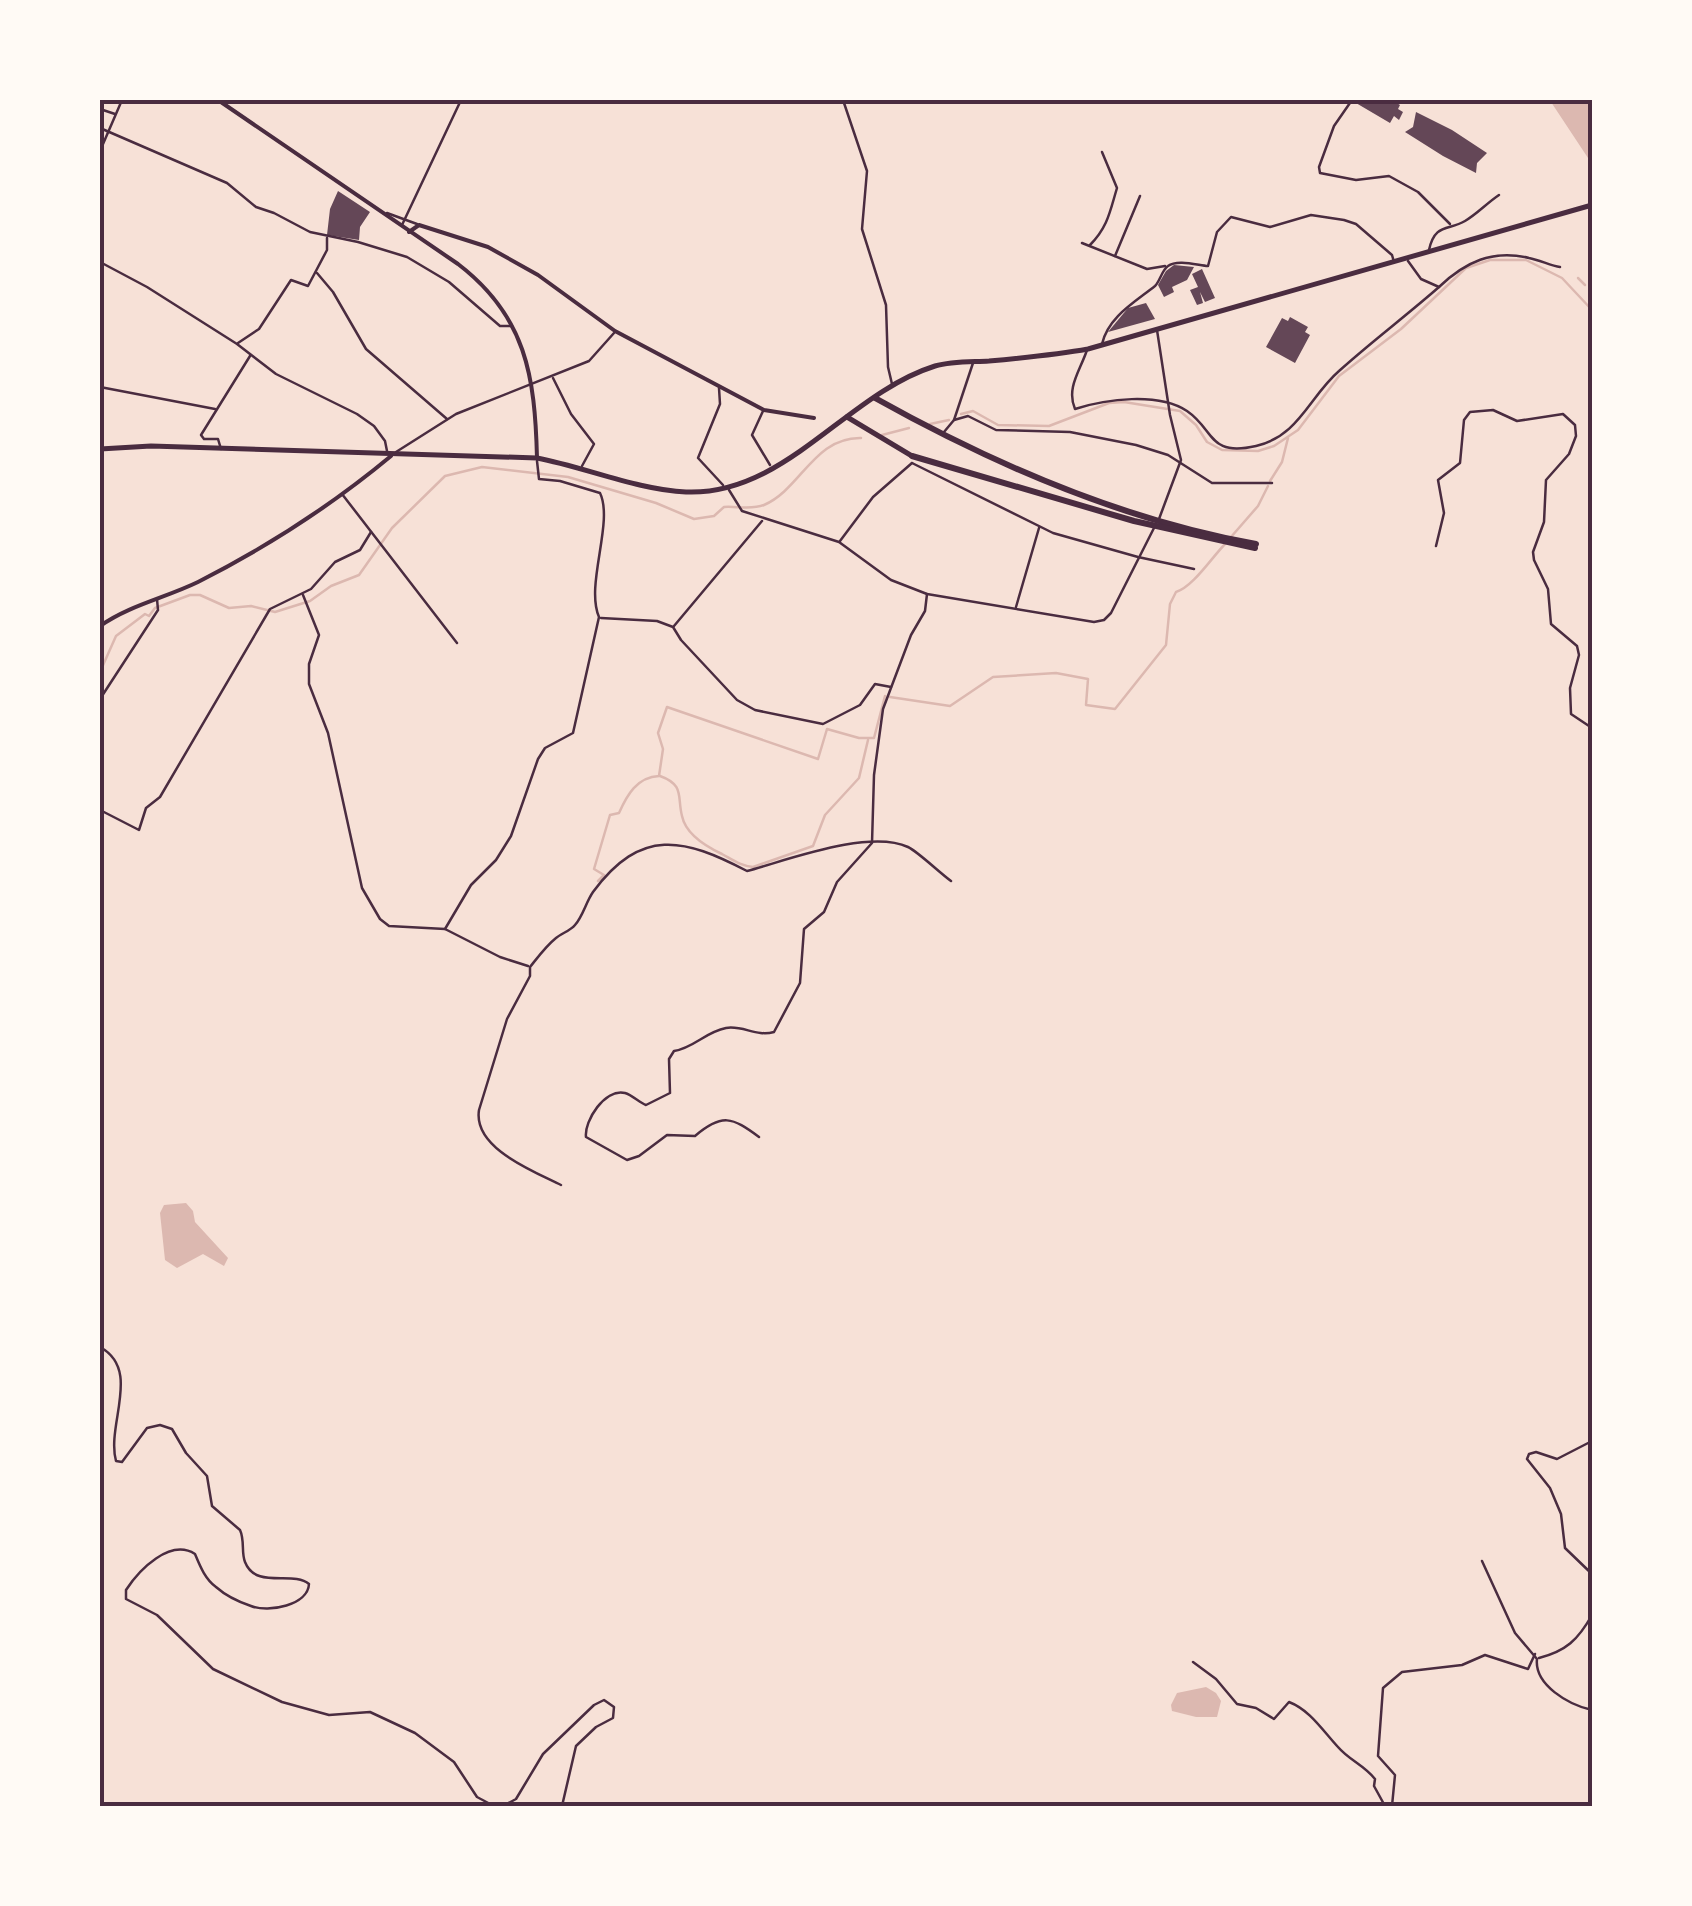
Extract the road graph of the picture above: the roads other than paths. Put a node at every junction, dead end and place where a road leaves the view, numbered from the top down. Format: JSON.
{"nodes":[{"id":1,"x":122,"y":100,"type":"edge"},
{"id":2,"x":218,"y":100,"type":"edge"},
{"id":3,"x":461,"y":100,"type":"edge"},
{"id":4,"x":843,"y":100,"type":"edge"},
{"id":5,"x":1352,"y":100,"type":"edge"},
{"id":6,"x":100,"y":108,"type":"edge"},
{"id":7,"x":116,"y":114,"type":"junction"},
{"id":8,"x":100,"y":128,"type":"edge"},
{"id":9,"x":109,"y":132,"type":"junction"},
{"id":10,"x":100,"y":151,"type":"edge"},
{"id":11,"x":1102,"y":152,"type":"dead end"},
{"id":12,"x":1499,"y":195,"type":"dead end"},
{"id":13,"x":1140,"y":196,"type":"dead end"},
{"id":14,"x":1592,"y":205,"type":"edge"},
{"id":15,"x":372,"y":207,"type":"junction"},
{"id":16,"x":404,"y":220,"type":"junction"},
{"id":17,"x":419,"y":224,"type":"junction"},
{"id":18,"x":1450,"y":224,"type":"junction"},
{"id":19,"x":401,"y":226,"type":"junction"},
{"id":20,"x":410,"y":232,"type":"junction"},
{"id":21,"x":327,"y":238,"type":"junction"},
{"id":22,"x":1082,"y":243,"type":"dead end"},
{"id":23,"x":1090,"y":245,"type":"junction"},
{"id":24,"x":1428,"y":254,"type":"junction"},
{"id":25,"x":1114,"y":257,"type":"junction"},
{"id":26,"x":1408,"y":260,"type":"junction"},
{"id":27,"x":100,"y":262,"type":"edge"},
{"id":28,"x":1395,"y":263,"type":"junction"},
{"id":29,"x":1166,"y":267,"type":"junction"},
{"id":30,"x":1560,"y":267,"type":"dead end"},
{"id":31,"x":316,"y":273,"type":"junction"},
{"id":32,"x":1438,"y":287,"type":"junction"},
{"id":33,"x":514,"y":326,"type":"junction"},
{"id":34,"x":1157,"y":330,"type":"junction"},
{"id":35,"x":615,"y":332,"type":"junction"},
{"id":36,"x":237,"y":344,"type":"junction"},
{"id":37,"x":1102,"y":345,"type":"junction"},
{"id":38,"x":1088,"y":348,"type":"junction"},
{"id":39,"x":251,"y":355,"type":"junction"},
{"id":40,"x":973,"y":362,"type":"junction"},
{"id":41,"x":552,"y":376,"type":"junction"},
{"id":42,"x":530,"y":383,"type":"junction"},
{"id":43,"x":100,"y":386,"type":"edge"},
{"id":44,"x":719,"y":387,"type":"junction"},
{"id":45,"x":892,"y":387,"type":"junction"},
{"id":46,"x":875,"y":398,"type":"junction"},
{"id":47,"x":1168,"y":404,"type":"junction"},
{"id":48,"x":217,"y":409,"type":"junction"},
{"id":49,"x":764,"y":410,"type":"junction"},
{"id":50,"x":848,"y":416,"type":"junction"},
{"id":51,"x":814,"y":418,"type":"dead end"},
{"id":52,"x":447,"y":420,"type":"junction"},
{"id":53,"x":954,"y":420,"type":"junction"},
{"id":54,"x":945,"y":430,"type":"dead end"},
{"id":55,"x":100,"y":449,"type":"edge"},
{"id":56,"x":221,"y":449,"type":"junction"},
{"id":57,"x":387,"y":452,"type":"junction"},
{"id":58,"x":395,"y":452,"type":"junction"},
{"id":59,"x":537,"y":458,"type":"junction"},
{"id":60,"x":912,"y":460,"type":"junction"},
{"id":61,"x":1180,"y":463,"type":"junction"},
{"id":62,"x":582,"y":466,"type":"junction"},
{"id":63,"x":773,"y":468,"type":"junction"},
{"id":64,"x":1272,"y":483,"type":"dead end"},
{"id":65,"x":726,"y":488,"type":"junction"},
{"id":66,"x":340,"y":493,"type":"junction"},
{"id":67,"x":763,"y":520,"type":"junction"},
{"id":68,"x":1040,"y":527,"type":"junction"},
{"id":69,"x":1194,"y":534,"type":"junction"},
{"id":70,"x":372,"y":535,"type":"junction"},
{"id":71,"x":839,"y":542,"type":"junction"},
{"id":72,"x":1256,"y":546,"type":"dead end"},
{"id":73,"x":1436,"y":546,"type":"dead end"},
{"id":74,"x":1138,"y":557,"type":"junction"},
{"id":75,"x":1194,"y":569,"type":"dead end"},
{"id":76,"x":927,"y":594,"type":"junction"},
{"id":77,"x":305,"y":600,"type":"junction"},
{"id":78,"x":158,"y":603,"type":"junction"},
{"id":79,"x":1016,"y":608,"type":"junction"},
{"id":80,"x":599,"y":618,"type":"junction"},
{"id":81,"x":100,"y":626,"type":"edge"},
{"id":82,"x":673,"y":627,"type":"junction"},
{"id":83,"x":457,"y":643,"type":"dead end"},
{"id":84,"x":891,"y":688,"type":"junction"},
{"id":85,"x":100,"y":699,"type":"edge"},
{"id":86,"x":1592,"y":728,"type":"edge"},
{"id":87,"x":100,"y":810,"type":"edge"},
{"id":88,"x":872,"y":842,"type":"junction"},
{"id":89,"x":952,"y":880,"type":"dead end"},
{"id":90,"x":446,"y":928,"type":"junction"},
{"id":91,"x":530,"y":966,"type":"junction"},
{"id":92,"x":759,"y":1138,"type":"dead end"},
{"id":93,"x":561,"y":1185,"type":"dead end"},
{"id":94,"x":100,"y":1348,"type":"edge"},
{"id":95,"x":1592,"y":1441,"type":"edge"},
{"id":96,"x":1482,"y":1560,"type":"dead end"},
{"id":97,"x":1592,"y":1574,"type":"edge"},
{"id":98,"x":1592,"y":1616,"type":"edge"},
{"id":99,"x":1536,"y":1656,"type":"junction"},
{"id":100,"x":1193,"y":1662,"type":"dead end"},
{"id":101,"x":1592,"y":1710,"type":"edge"},
{"id":102,"x":501,"y":1806,"type":"edge"},
{"id":103,"x":562,"y":1806,"type":"edge"},
{"id":104,"x":1385,"y":1806,"type":"edge"},
{"id":105,"x":1392,"y":1806,"type":"edge"}],
"edges":[{"from":1,"to":7,"type":"street"},
{"from":2,"to":15,"type":"street"},
{"from":3,"to":16,"type":"street"},
{"from":4,"to":45,"type":"street"},
{"from":5,"to":18,"type":"street"},
{"from":6,"to":7,"type":"street"},
{"from":7,"to":9,"type":"street"},
{"from":8,"to":9,"type":"street"},
{"from":9,"to":10,"type":"street"},
{"from":9,"to":21,"type":"street"},
{"from":11,"to":23,"type":"street"},
{"from":12,"to":18,"type":"street"},
{"from":13,"to":25,"type":"street"},
{"from":14,"to":24,"type":"highway"},
{"from":15,"to":16,"type":"street"},
{"from":15,"to":19,"type":"street"},
{"from":16,"to":17,"type":"street"},
{"from":16,"to":19,"type":"street"},
{"from":17,"to":20,"type":"street"},
{"from":17,"to":35,"type":"street"},
{"from":18,"to":24,"type":"street"},
{"from":19,"to":20,"type":"street"},
{"from":20,"to":33,"type":"street"},
{"from":21,"to":31,"type":"street"},
{"from":21,"to":33,"type":"street"},
{"from":22,"to":23,"type":"street"},
{"from":23,"to":25,"type":"street"},
{"from":24,"to":26,"type":"highway"},
{"from":25,"to":29,"type":"street"},
{"from":26,"to":28,"type":"highway"},
{"from":26,"to":32,"type":"street"},
{"from":27,"to":36,"type":"street"},
{"from":28,"to":29,"type":"street"},
{"from":28,"to":34,"type":"highway"},
{"from":29,"to":37,"type":"street"},
{"from":30,"to":32,"type":"street"},
{"from":31,"to":36,"type":"street"},
{"from":31,"to":52,"type":"street"},
{"from":32,"to":47,"type":"street"},
{"from":33,"to":42,"type":"street"},
{"from":34,"to":37,"type":"highway"},
{"from":34,"to":47,"type":"street"},
{"from":35,"to":41,"type":"street"},
{"from":35,"to":44,"type":"street"},
{"from":36,"to":39,"type":"street"},
{"from":37,"to":38,"type":"highway"},
{"from":38,"to":40,"type":"highway"},
{"from":38,"to":47,"type":"street"},
{"from":39,"to":48,"type":"street"},
{"from":39,"to":57,"type":"street"},
{"from":40,"to":45,"type":"highway"},
{"from":40,"to":53,"type":"street"},
{"from":41,"to":42,"type":"street"},
{"from":41,"to":62,"type":"street"},
{"from":42,"to":52,"type":"street"},
{"from":42,"to":59,"type":"street"},
{"from":43,"to":48,"type":"street"},
{"from":44,"to":49,"type":"street"},
{"from":44,"to":65,"type":"street"},
{"from":45,"to":46,"type":"highway"},
{"from":46,"to":50,"type":"highway"},
{"from":46,"to":69,"type":"highway"},
{"from":47,"to":61,"type":"street"},
{"from":48,"to":56,"type":"street"},
{"from":49,"to":51,"type":"street"},
{"from":49,"to":63,"type":"street"},
{"from":50,"to":60,"type":"highway"},
{"from":50,"to":63,"type":"highway"},
{"from":52,"to":58,"type":"street"},
{"from":53,"to":54,"type":"street"},
{"from":53,"to":61,"type":"street"},
{"from":55,"to":56,"type":"highway"},
{"from":56,"to":57,"type":"highway"},
{"from":57,"to":58,"type":"highway"},
{"from":58,"to":59,"type":"highway"},
{"from":58,"to":66,"type":"street"},
{"from":59,"to":62,"type":"highway"},
{"from":59,"to":80,"type":"street"},
{"from":60,"to":68,"type":"street"},
{"from":60,"to":69,"type":"highway"},
{"from":60,"to":71,"type":"street"},
{"from":61,"to":64,"type":"street"},
{"from":61,"to":74,"type":"street"},
{"from":62,"to":65,"type":"highway"},
{"from":63,"to":65,"type":"highway"},
{"from":65,"to":67,"type":"street"},
{"from":66,"to":70,"type":"street"},
{"from":66,"to":78,"type":"street"},
{"from":67,"to":71,"type":"street"},
{"from":67,"to":82,"type":"street"},
{"from":68,"to":74,"type":"street"},
{"from":68,"to":79,"type":"street"},
{"from":69,"to":72,"type":"highway"},
{"from":70,"to":77,"type":"street"},
{"from":70,"to":83,"type":"street"},
{"from":71,"to":76,"type":"street"},
{"from":73,"to":86,"type":"street"},
{"from":74,"to":75,"type":"street"},
{"from":74,"to":79,"type":"street"},
{"from":76,"to":79,"type":"street"},
{"from":76,"to":84,"type":"street"},
{"from":77,"to":87,"type":"street"},
{"from":77,"to":90,"type":"street"},
{"from":78,"to":81,"type":"street"},
{"from":78,"to":85,"type":"street"},
{"from":80,"to":82,"type":"street"},
{"from":80,"to":90,"type":"street"},
{"from":82,"to":84,"type":"street"},
{"from":84,"to":88,"type":"street"},
{"from":88,"to":89,"type":"street"},
{"from":88,"to":91,"type":"street"},
{"from":88,"to":92,"type":"street"},
{"from":90,"to":91,"type":"street"},
{"from":91,"to":93,"type":"street"},
{"from":94,"to":102,"type":"street"},
{"from":95,"to":97,"type":"street"},
{"from":96,"to":99,"type":"street"},
{"from":98,"to":99,"type":"street"},
{"from":99,"to":101,"type":"street"},
{"from":99,"to":105,"type":"street"},
{"from":100,"to":104,"type":"street"},
{"from":102,"to":103,"type":"street"}]}
